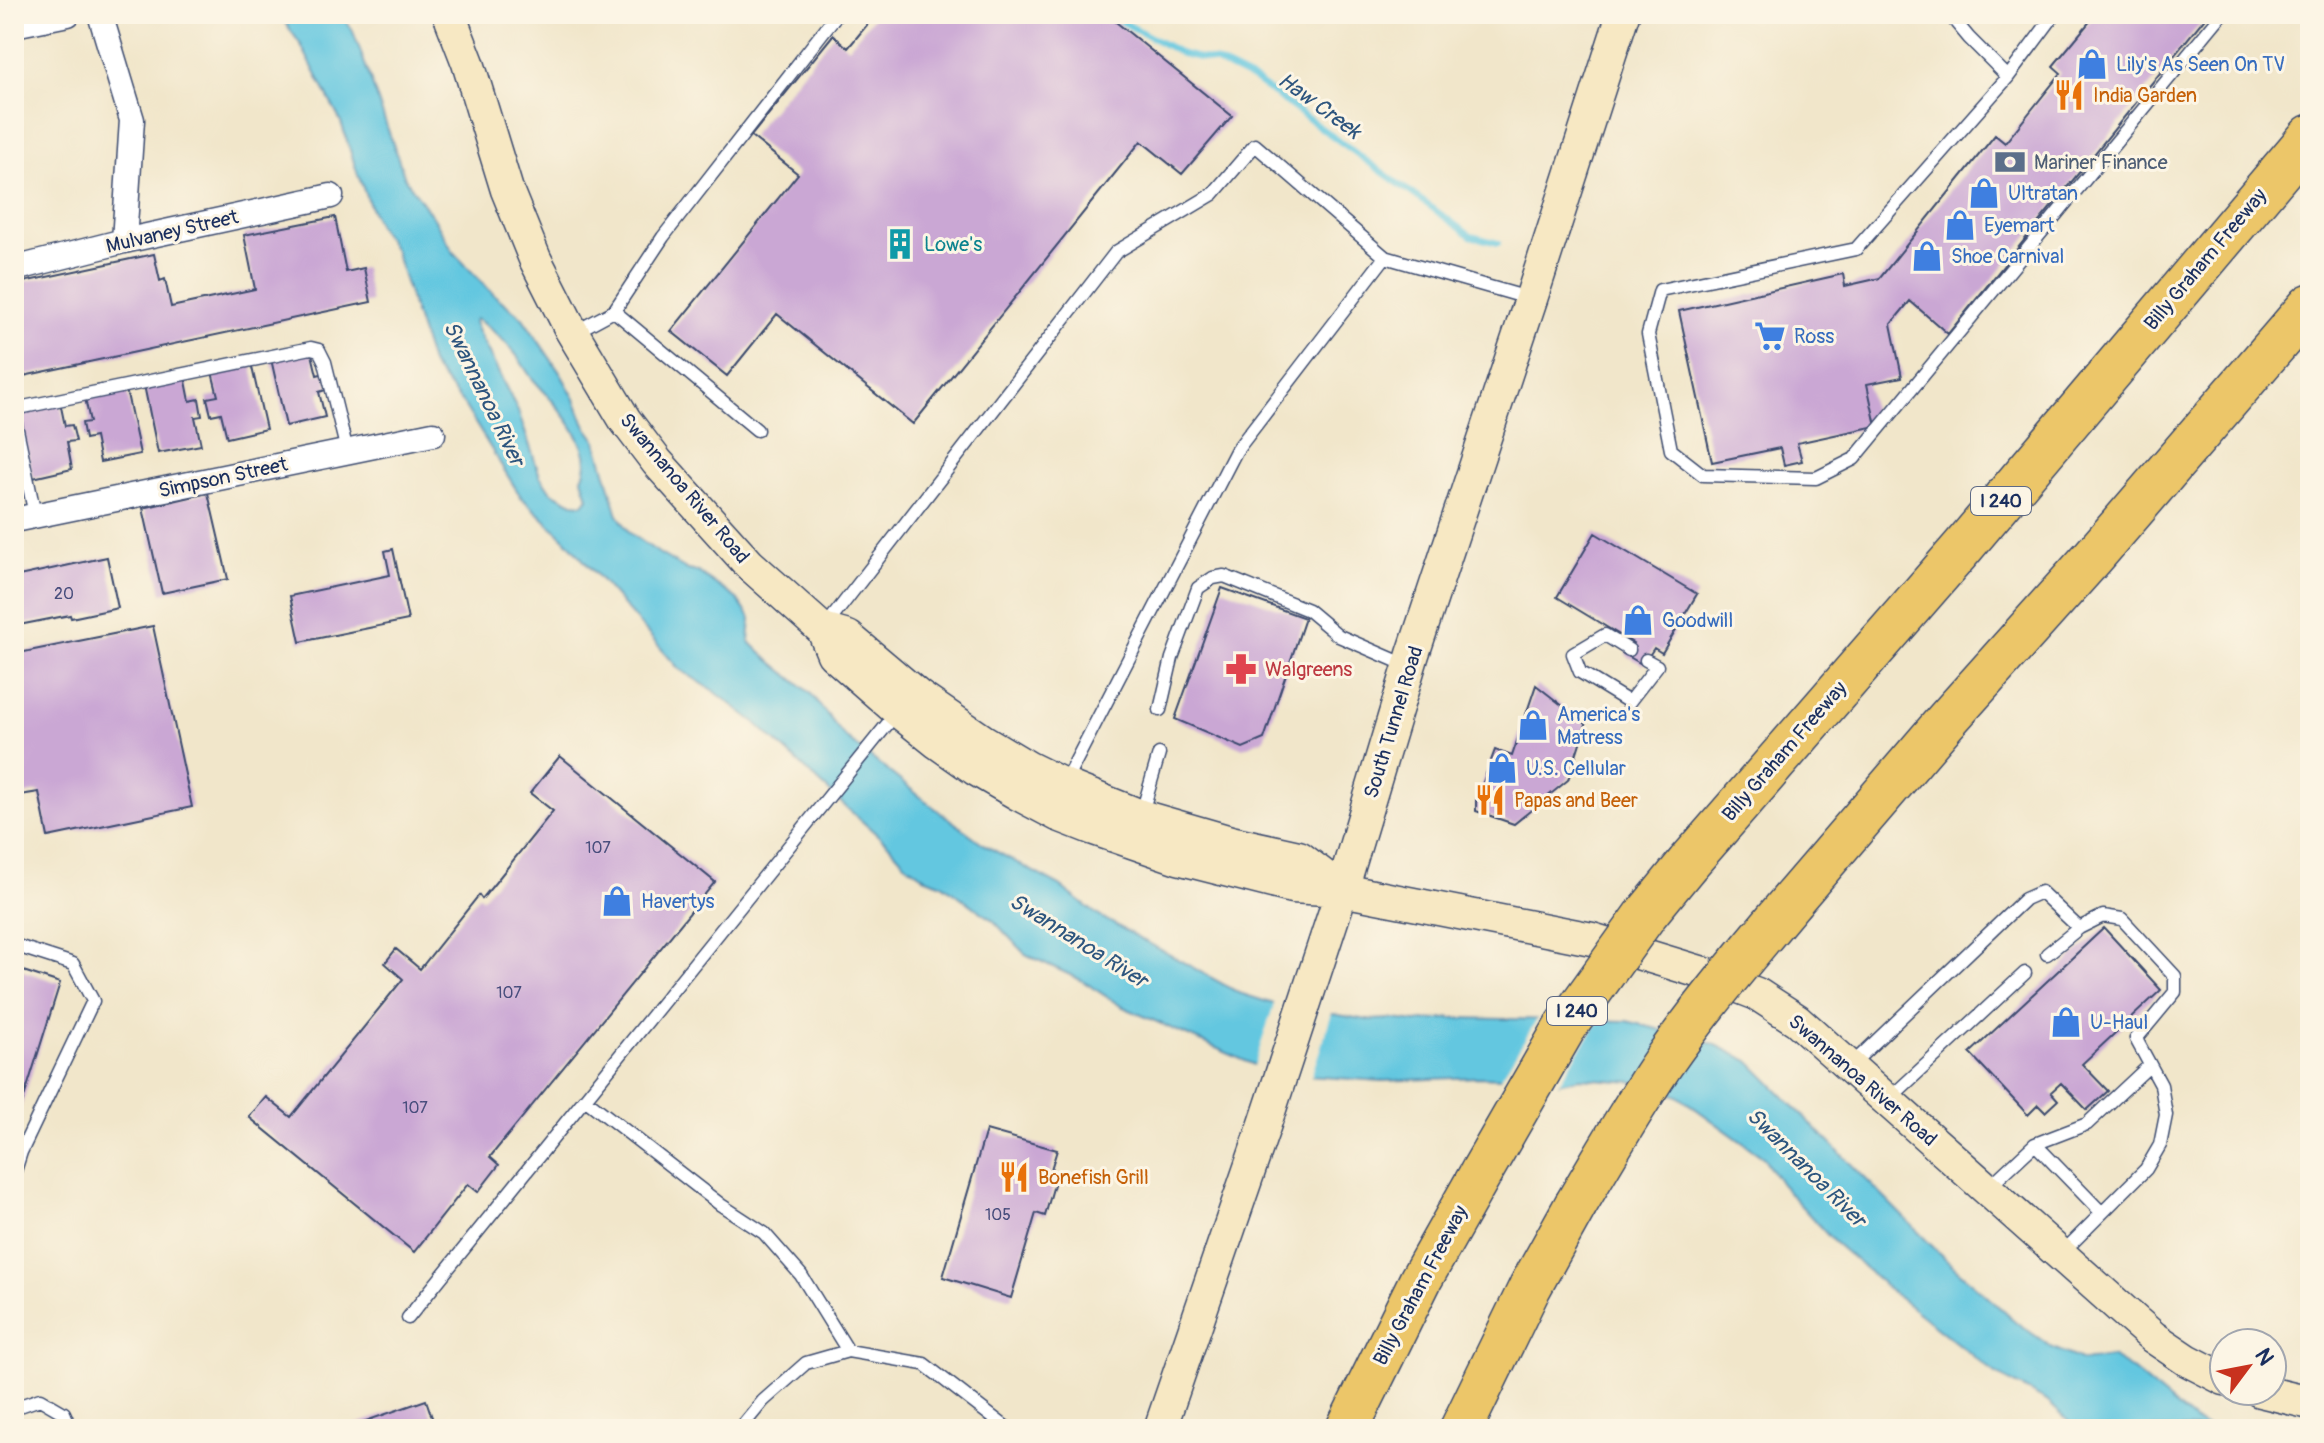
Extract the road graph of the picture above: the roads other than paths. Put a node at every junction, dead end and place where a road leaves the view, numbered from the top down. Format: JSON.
{"nodes":[{"id":1,"x":68,"y":14,"type":"edge"},
{"id":2,"x":100,"y":14,"type":"edge"},
{"id":3,"x":449,"y":14,"type":"edge"},
{"id":4,"x":837,"y":14,"type":"edge"},
{"id":5,"x":1623,"y":14,"type":"edge"},
{"id":6,"x":1949,"y":14,"type":"edge"},
{"id":7,"x":2055,"y":14,"type":"edge"},
{"id":8,"x":2222,"y":14,"type":"edge"},
{"id":9,"x":14,"y":25,"type":"edge"},
{"id":10,"x":2008,"y":77,"type":"junction"},
{"id":11,"x":2310,"y":136,"type":"edge"},
{"id":12,"x":331,"y":196,"type":"dead end"},
{"id":13,"x":124,"y":241,"type":"junction"},
{"id":14,"x":1385,"y":257,"type":"junction"},
{"id":15,"x":14,"y":269,"type":"edge"},
{"id":16,"x":1531,"y":299,"type":"junction"},
{"id":17,"x":2310,"y":305,"type":"edge"},
{"id":18,"x":614,"y":311,"type":"junction"},
{"id":19,"x":573,"y":333,"type":"junction"},
{"id":20,"x":14,"y":409,"type":"edge"},
{"id":21,"x":14,"y":415,"type":"edge"},
{"id":22,"x":757,"y":430,"type":"dead end"},
{"id":23,"x":433,"y":434,"type":"dead end"},
{"id":24,"x":347,"y":451,"type":"junction"},
{"id":25,"x":25,"y":517,"type":"edge"},
{"id":26,"x":823,"y":630,"type":"junction"},
{"id":27,"x":1629,"y":650,"type":"dead end"},
{"id":28,"x":1646,"y":660,"type":"dead end"},
{"id":29,"x":1409,"y":666,"type":"junction"},
{"id":30,"x":1160,"y":710,"type":"dead end"},
{"id":31,"x":888,"y":723,"type":"junction"},
{"id":32,"x":1159,"y":754,"type":"dead end"},
{"id":33,"x":1064,"y":785,"type":"junction"},
{"id":34,"x":1141,"y":816,"type":"junction"},
{"id":35,"x":1342,"y":890,"type":"junction"},
{"id":36,"x":2079,"y":928,"type":"junction"},
{"id":37,"x":14,"y":945,"type":"edge"},
{"id":38,"x":2047,"y":954,"type":"dead end"},
{"id":39,"x":2025,"y":973,"type":"dead end"},
{"id":40,"x":2150,"y":1065,"type":"junction"},
{"id":41,"x":1850,"y":1066,"type":"junction"},
{"id":42,"x":586,"y":1100,"type":"junction"},
{"id":43,"x":1888,"y":1100,"type":"junction"},
{"id":44,"x":2035,"y":1144,"type":"junction"},
{"id":45,"x":14,"y":1174,"type":"edge"},
{"id":46,"x":1987,"y":1189,"type":"junction"},
{"id":47,"x":2102,"y":1213,"type":"junction"},
{"id":48,"x":2061,"y":1254,"type":"junction"},
{"id":49,"x":408,"y":1318,"type":"dead end"},
{"id":50,"x":848,"y":1351,"type":"junction"},
{"id":51,"x":2208,"y":1371,"type":"edge"},
{"id":52,"x":2288,"y":1398,"type":"edge"},
{"id":53,"x":2310,"y":1403,"type":"edge"},
{"id":54,"x":14,"y":1408,"type":"edge"},
{"id":55,"x":71,"y":1429,"type":"edge"},
{"id":56,"x":740,"y":1429,"type":"edge"},
{"id":57,"x":1008,"y":1429,"type":"edge"},
{"id":58,"x":1160,"y":1429,"type":"edge"},
{"id":59,"x":1347,"y":1429,"type":"edge"},
{"id":60,"x":1461,"y":1429,"type":"edge"}],
"edges":[{"from":1,"to":9,"type":"street"},
{"from":2,"to":13,"type":"street"},
{"from":3,"to":19,"type":"main road","name":"Swannanoa River Road"},
{"from":4,"to":18,"type":"lane"},
{"from":5,"to":16,"type":"main road","name":"South Tunnel Road"},
{"from":6,"to":10,"type":"lane"},
{"from":7,"to":10,"type":"lane"},
{"from":8,"to":10,"type":"lane"},
{"from":11,"to":59,"type":"highway","name":"Billy Graham Freeway","number":"I 240","bridge":true},
{"from":12,"to":13,"type":"street","name":"Mulvaney Street"},
{"from":13,"to":15,"type":"street","name":"Mulvaney Street"},
{"from":14,"to":16,"type":"lane"},
{"from":14,"to":26,"type":"lane"},
{"from":14,"to":33,"type":"lane"},
{"from":16,"to":29,"type":"main road","name":"South Tunnel Road"},
{"from":17,"to":60,"type":"highway","bridge":true},
{"from":18,"to":19,"type":"lane"},
{"from":18,"to":22,"type":"lane"},
{"from":19,"to":26,"type":"main road","name":"Swannanoa River Road"},
{"from":20,"to":24,"type":"lane"},
{"from":21,"to":25,"type":"lane"},
{"from":23,"to":24,"type":"street","name":"Simpson Street"},
{"from":24,"to":25,"type":"street","name":"Simpson Street"},
{"from":26,"to":31,"type":"main road","name":"Swannanoa River Road"},
{"from":26,"to":33,"type":"main road","name":"Swannanoa River Road"},
{"from":27,"to":28,"type":"lane"},
{"from":29,"to":30,"type":"lane"},
{"from":29,"to":35,"type":"main road","name":"South Tunnel Road"},
{"from":31,"to":35,"type":"main road","name":"Swannanoa River Road"},
{"from":31,"to":42,"type":"lane"},
{"from":32,"to":34,"type":"lane"},
{"from":33,"to":34,"type":"main road","name":"Swannanoa River Road"},
{"from":34,"to":35,"type":"main road","name":"Swannanoa River Road"},
{"from":35,"to":41,"type":"main road","name":"Swannanoa River Road"},
{"from":35,"to":58,"type":"main road","name":"South Tunnel Road"},
{"from":36,"to":38,"type":"lane"},
{"from":36,"to":40,"type":"lane"},
{"from":36,"to":41,"type":"lane"},
{"from":37,"to":45,"type":"lane"},
{"from":39,"to":43,"type":"lane"},
{"from":40,"to":44,"type":"lane"},
{"from":40,"to":47,"type":"lane"},
{"from":41,"to":43,"type":"main road","name":"Swannanoa River Road"},
{"from":42,"to":49,"type":"lane"},
{"from":42,"to":50,"type":"lane"},
{"from":43,"to":46,"type":"main road","name":"Swannanoa River Road"},
{"from":44,"to":46,"type":"lane"},
{"from":44,"to":47,"type":"lane"},
{"from":46,"to":48,"type":"main road","name":"Swannanoa River Road"},
{"from":47,"to":48,"type":"lane"},
{"from":48,"to":51,"type":"main road","name":"Swannanoa River Road"},
{"from":50,"to":56,"type":"lane"},
{"from":50,"to":57,"type":"lane"},
{"from":52,"to":53,"type":"main road"},
{"from":54,"to":55,"type":"lane"}]}
